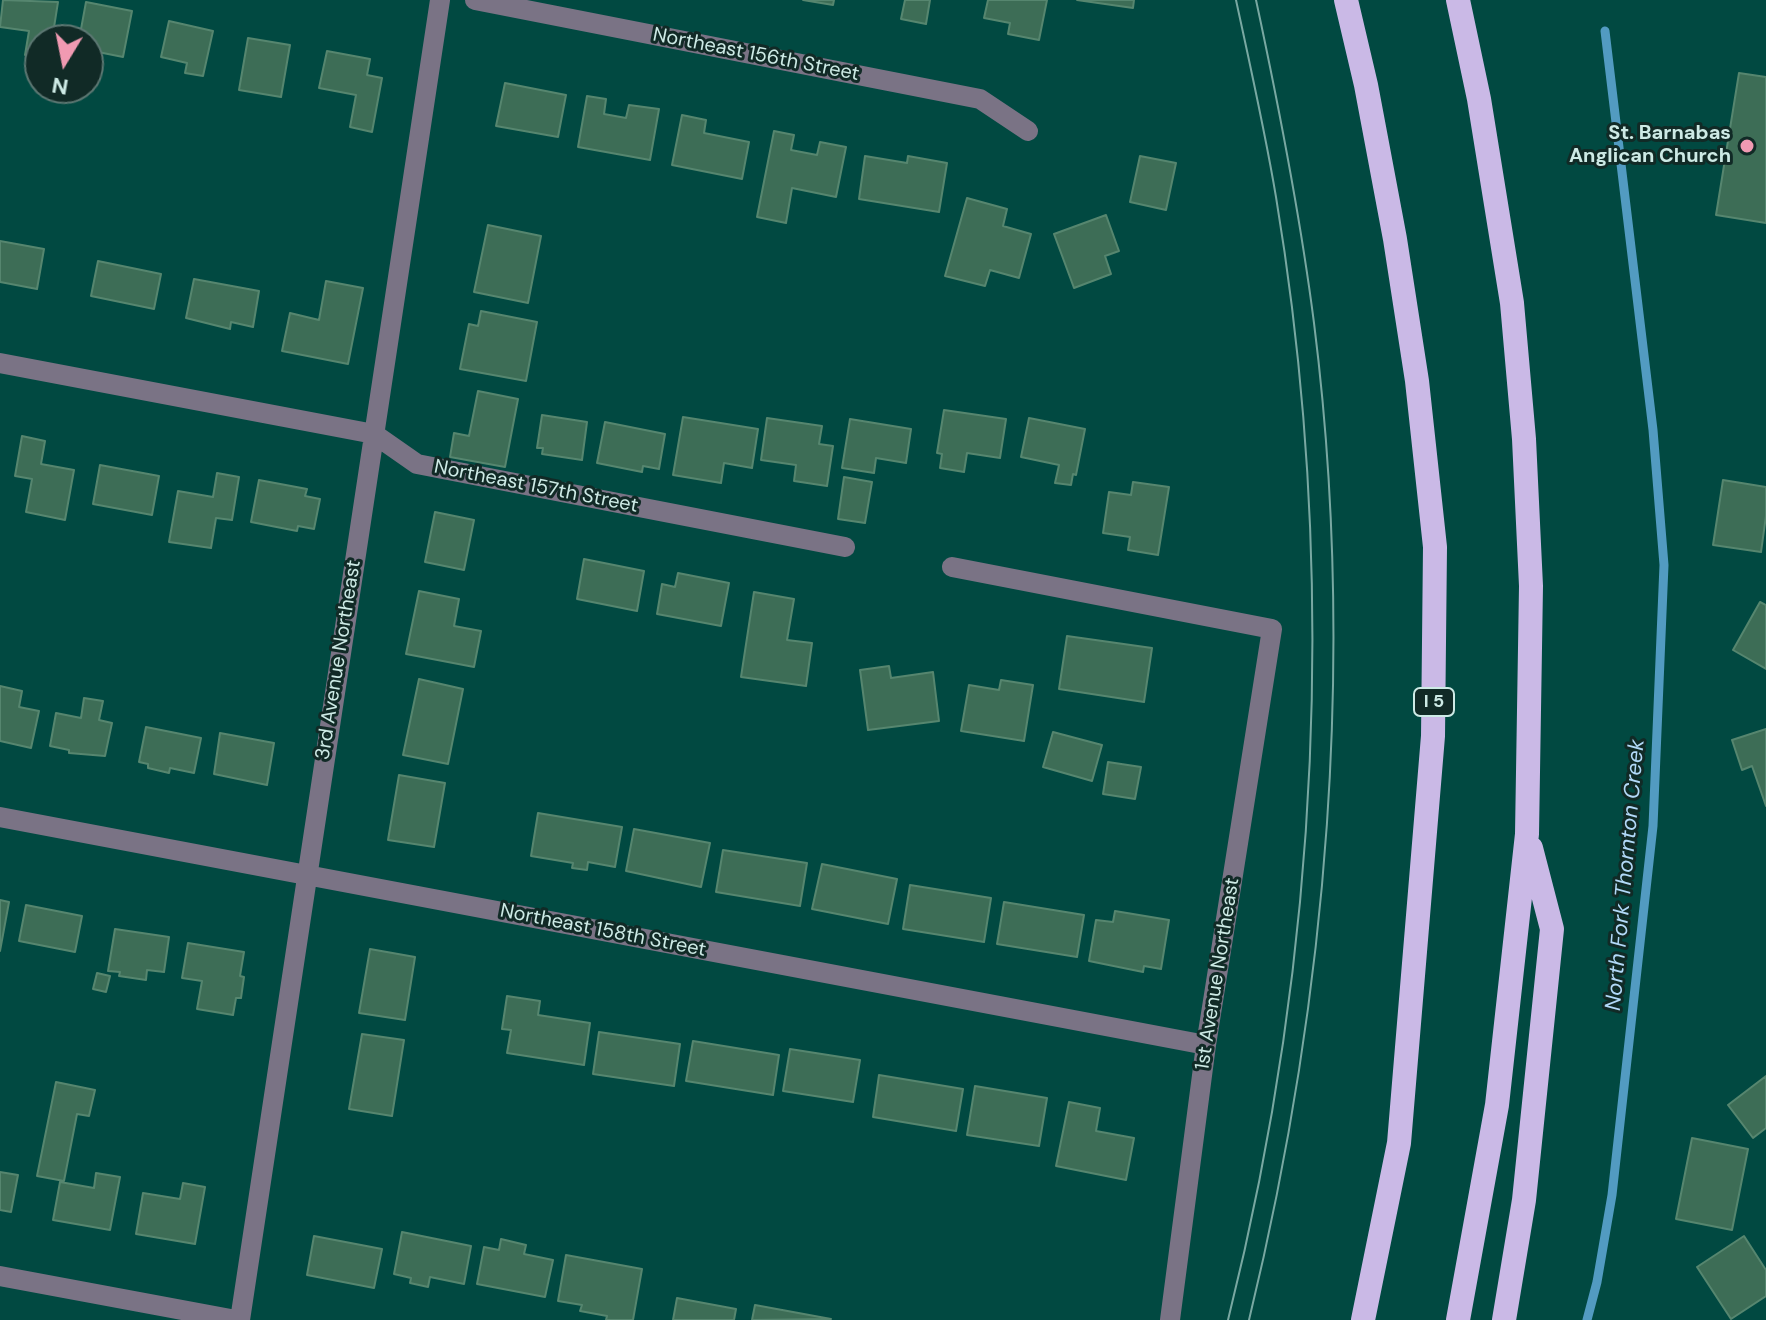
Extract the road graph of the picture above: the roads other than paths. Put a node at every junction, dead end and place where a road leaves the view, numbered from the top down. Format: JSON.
{"nodes":[{"id":1,"x":440,"y":0,"type":"edge"},
{"id":2,"x":475,"y":0,"type":"edge"},
{"id":3,"x":1346,"y":0,"type":"edge"},
{"id":4,"x":1458,"y":0,"type":"edge"},
{"id":5,"x":1028,"y":131,"type":"dead end"},
{"id":6,"x":0,"y":363,"type":"edge"},
{"id":7,"x":374,"y":434,"type":"junction"},
{"id":8,"x":845,"y":547,"type":"dead end"},
{"id":9,"x":952,"y":567,"type":"dead end"},
{"id":10,"x":0,"y":817,"type":"edge"},
{"id":11,"x":1527,"y":834,"type":"junction"},
{"id":12,"x":306,"y":875,"type":"junction"},
{"id":13,"x":1206,"y":1045,"type":"junction"},
{"id":14,"x":0,"y":1276,"type":"edge"},
{"id":15,"x":238,"y":1320,"type":"edge"},
{"id":16,"x":1170,"y":1320,"type":"edge"},
{"id":17,"x":1363,"y":1320,"type":"edge"},
{"id":18,"x":1458,"y":1320,"type":"edge"},
{"id":19,"x":1504,"y":1320,"type":"edge"}],
"edges":[{"from":1,"to":7,"type":"street","name":"3rd Avenue Northeast"},
{"from":2,"to":5,"type":"street","name":"Northeast 156th Street"},
{"from":3,"to":17,"type":"highway","number":"I 5"},
{"from":4,"to":11,"type":"highway"},
{"from":6,"to":7,"type":"street","name":"Northeast 157th Street"},
{"from":7,"to":8,"type":"street","name":"Northeast 157th Street"},
{"from":7,"to":12,"type":"street","name":"3rd Avenue Northeast"},
{"from":9,"to":13,"type":"street","name":"1st Avenue Northeast"},
{"from":10,"to":12,"type":"street","name":"Northeast 158th Street"},
{"from":11,"to":18,"type":"highway"},
{"from":11,"to":19,"type":"highway"},
{"from":12,"to":13,"type":"street","name":"Northeast 158th Street"},
{"from":12,"to":15,"type":"street","name":"3rd Avenue Northeast"},
{"from":13,"to":16,"type":"street","name":"1st Avenue Northeast"},
{"from":14,"to":15,"type":"street"}]}
